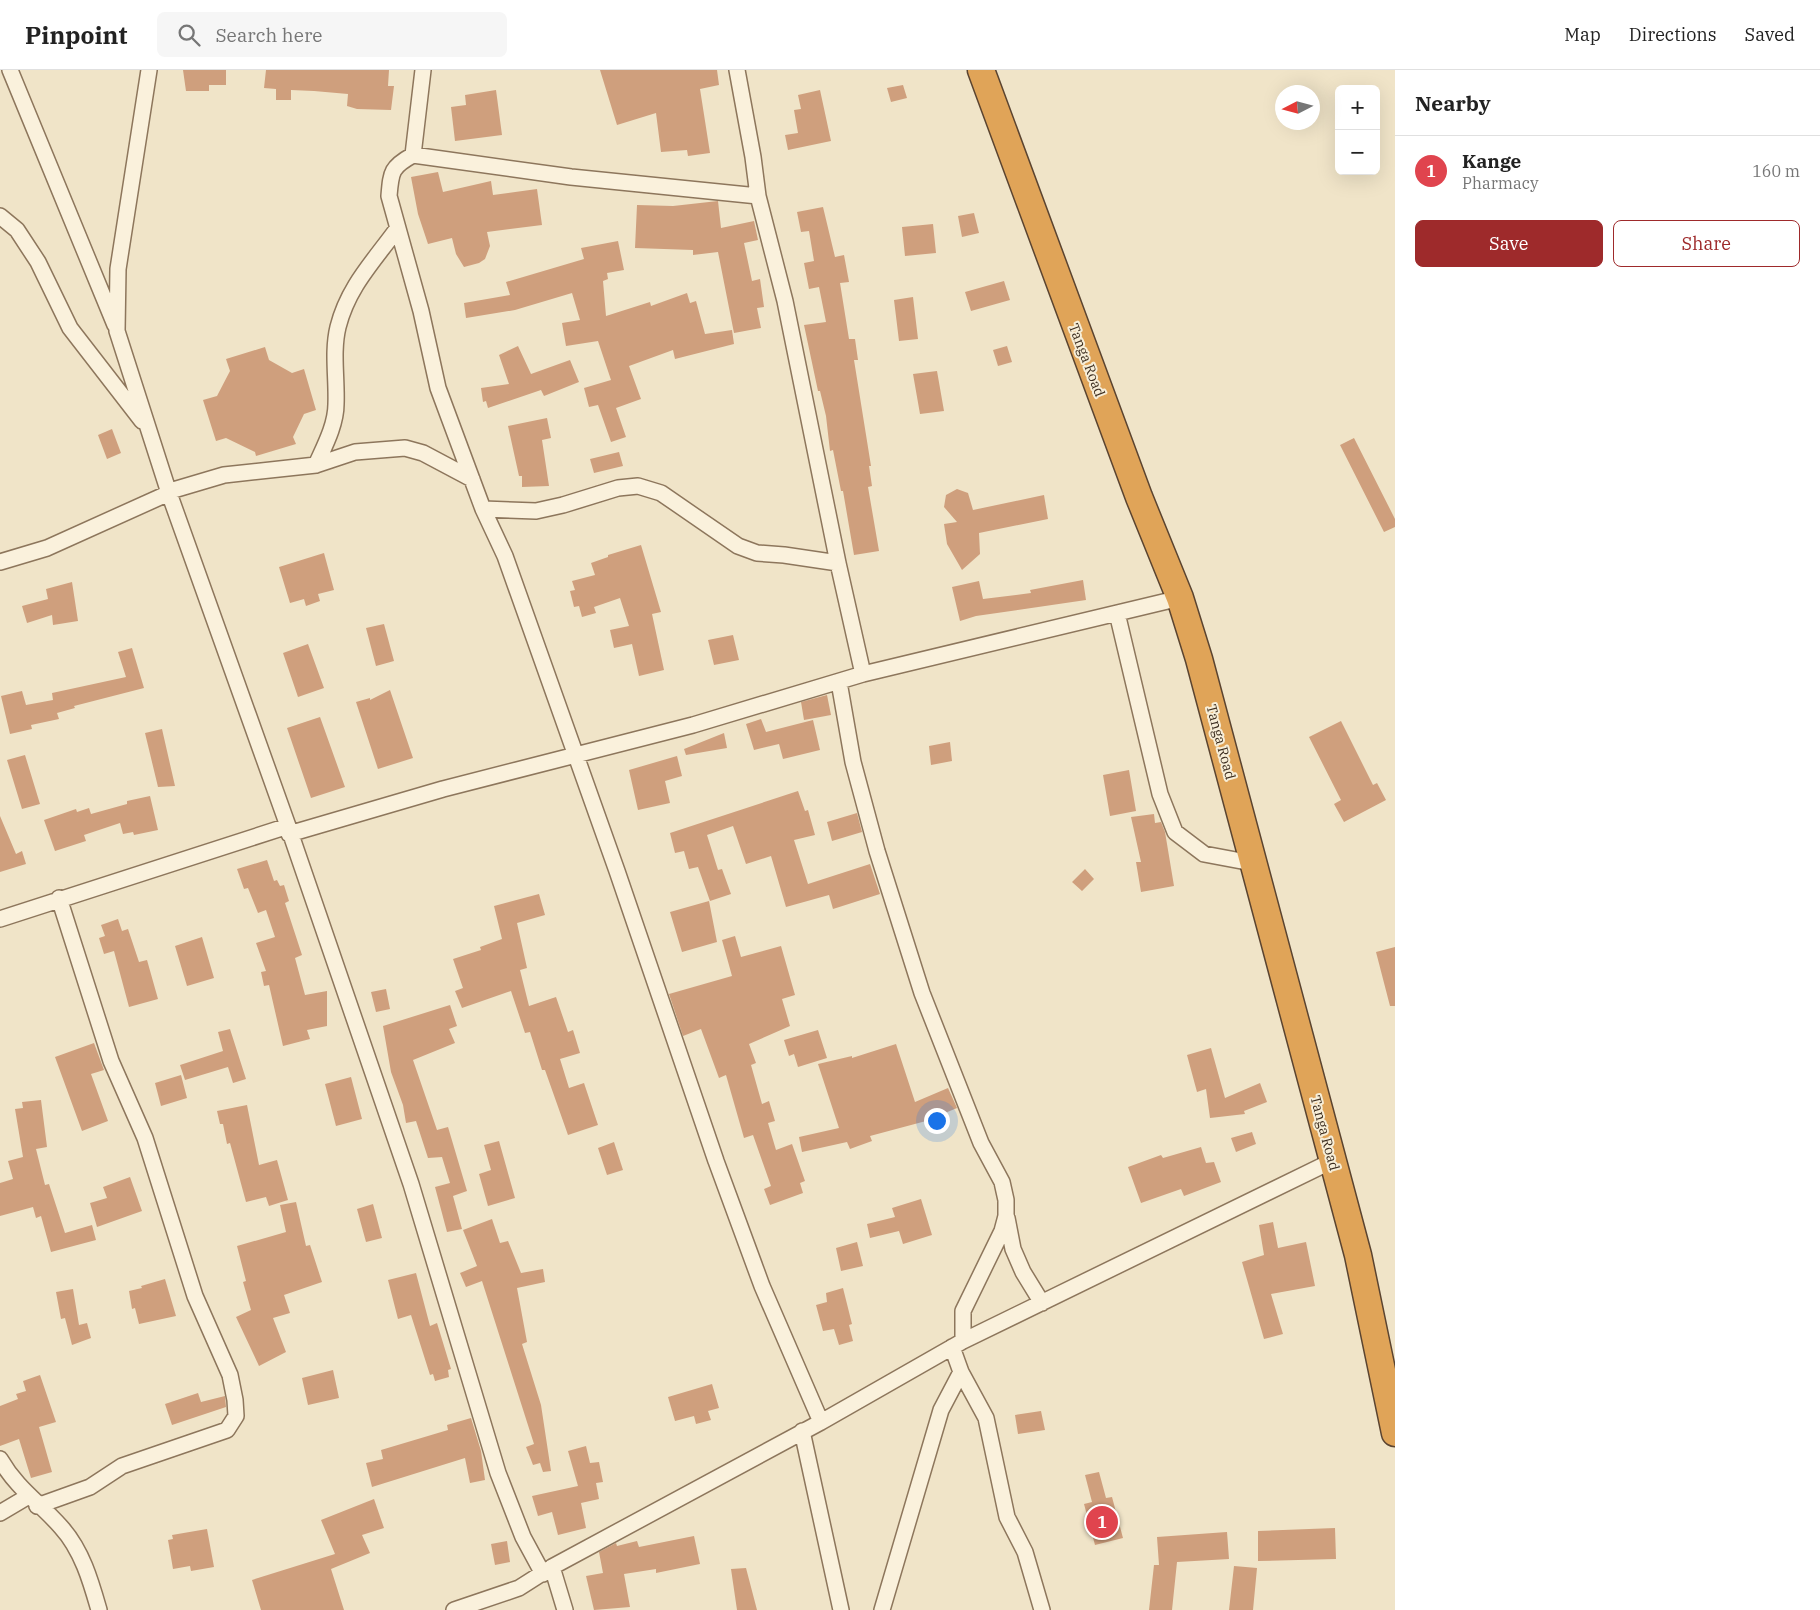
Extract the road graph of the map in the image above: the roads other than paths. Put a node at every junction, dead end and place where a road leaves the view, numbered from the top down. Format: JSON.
{"nodes":[{"id":1,"x":10,"y":70,"type":"edge"},
{"id":2,"x":149,"y":70,"type":"edge"},
{"id":3,"x":423,"y":70,"type":"edge"},
{"id":4,"x":737,"y":70,"type":"edge"},
{"id":5,"x":980,"y":70,"type":"edge"},
{"id":6,"x":413,"y":155,"type":"junction"},
{"id":7,"x":758,"y":196,"type":"junction"},
{"id":8,"x":0,"y":216,"type":"edge"},
{"id":9,"x":397,"y":229,"type":"junction"},
{"id":10,"x":117,"y":331,"type":"junction"},
{"id":11,"x":149,"y":429,"type":"junction"},
{"id":12,"x":316,"y":465,"type":"junction"},
{"id":13,"x":472,"y":479,"type":"junction"},
{"id":14,"x":170,"y":492,"type":"junction"},
{"id":15,"x":483,"y":509,"type":"junction"},
{"id":16,"x":0,"y":562,"type":"edge"},
{"id":17,"x":838,"y":563,"type":"junction"},
{"id":18,"x":1180,"y":598,"type":"junction"},
{"id":19,"x":1117,"y":613,"type":"junction"},
{"id":20,"x":864,"y":674,"type":"junction"},
{"id":21,"x":839,"y":682,"type":"junction"},
{"id":22,"x":575,"y":756,"type":"junction"},
{"id":23,"x":289,"y":830,"type":"junction"},
{"id":24,"x":1252,"y":863,"type":"junction"},
{"id":25,"x":59,"y":898,"type":"junction"},
{"id":26,"x":0,"y":919,"type":"edge"},
{"id":27,"x":1332,"y":1161,"type":"junction"},
{"id":28,"x":1006,"y":1216,"type":"junction"},
{"id":29,"x":1042,"y":1303,"type":"junction"},
{"id":30,"x":957,"y":1344,"type":"junction"},
{"id":31,"x":961,"y":1372,"type":"junction"},
{"id":32,"x":821,"y":1422,"type":"junction"},
{"id":33,"x":802,"y":1431,"type":"junction"},
{"id":34,"x":1395,"y":1433,"type":"edge"},
{"id":35,"x":0,"y":1459,"type":"edge"},
{"id":36,"x":32,"y":1501,"type":"junction"},
{"id":37,"x":0,"y":1513,"type":"edge"},
{"id":38,"x":547,"y":1570,"type":"junction"},
{"id":39,"x":99,"y":1610,"type":"edge"},
{"id":40,"x":454,"y":1610,"type":"edge"},
{"id":41,"x":565,"y":1610,"type":"edge"},
{"id":42,"x":840,"y":1610,"type":"edge"},
{"id":43,"x":882,"y":1610,"type":"edge"},
{"id":44,"x":1042,"y":1610,"type":"edge"}],
"edges":[{"from":1,"to":10,"type":"street"},
{"from":2,"to":10,"type":"street"},
{"from":3,"to":6,"type":"street"},
{"from":4,"to":7,"type":"street"},
{"from":5,"to":18,"type":"highway","name":"Tanga Road"},
{"from":6,"to":7,"type":"street"},
{"from":6,"to":9,"type":"street"},
{"from":7,"to":17,"type":"street"},
{"from":8,"to":11,"type":"street"},
{"from":9,"to":12,"type":"street"},
{"from":9,"to":13,"type":"street"},
{"from":10,"to":11,"type":"street"},
{"from":11,"to":14,"type":"street"},
{"from":12,"to":13,"type":"street"},
{"from":12,"to":14,"type":"street"},
{"from":13,"to":15,"type":"street"},
{"from":14,"to":16,"type":"street"},
{"from":14,"to":23,"type":"street"},
{"from":15,"to":17,"type":"street"},
{"from":15,"to":22,"type":"street"},
{"from":17,"to":20,"type":"street"},
{"from":18,"to":19,"type":"street"},
{"from":18,"to":24,"type":"highway","name":"Tanga Road"},
{"from":19,"to":20,"type":"street"},
{"from":19,"to":24,"type":"street"},
{"from":20,"to":21,"type":"street"},
{"from":21,"to":22,"type":"street"},
{"from":21,"to":28,"type":"street"},
{"from":22,"to":23,"type":"street"},
{"from":22,"to":32,"type":"street"},
{"from":23,"to":25,"type":"street"},
{"from":23,"to":38,"type":"street"},
{"from":24,"to":27,"type":"highway","name":"Tanga Road"},
{"from":25,"to":26,"type":"street"},
{"from":25,"to":36,"type":"street"},
{"from":27,"to":29,"type":"street"},
{"from":27,"to":34,"type":"highway","name":"Tanga Road"},
{"from":28,"to":29,"type":"street"},
{"from":28,"to":30,"type":"street"},
{"from":29,"to":30,"type":"street"},
{"from":30,"to":31,"type":"street"},
{"from":30,"to":32,"type":"street"},
{"from":31,"to":43,"type":"street"},
{"from":31,"to":44,"type":"street"},
{"from":32,"to":33,"type":"street"},
{"from":33,"to":38,"type":"street"},
{"from":33,"to":42,"type":"street"},
{"from":35,"to":36,"type":"street"},
{"from":36,"to":37,"type":"street"},
{"from":36,"to":39,"type":"street"},
{"from":38,"to":40,"type":"street"},
{"from":38,"to":41,"type":"street"}]}
